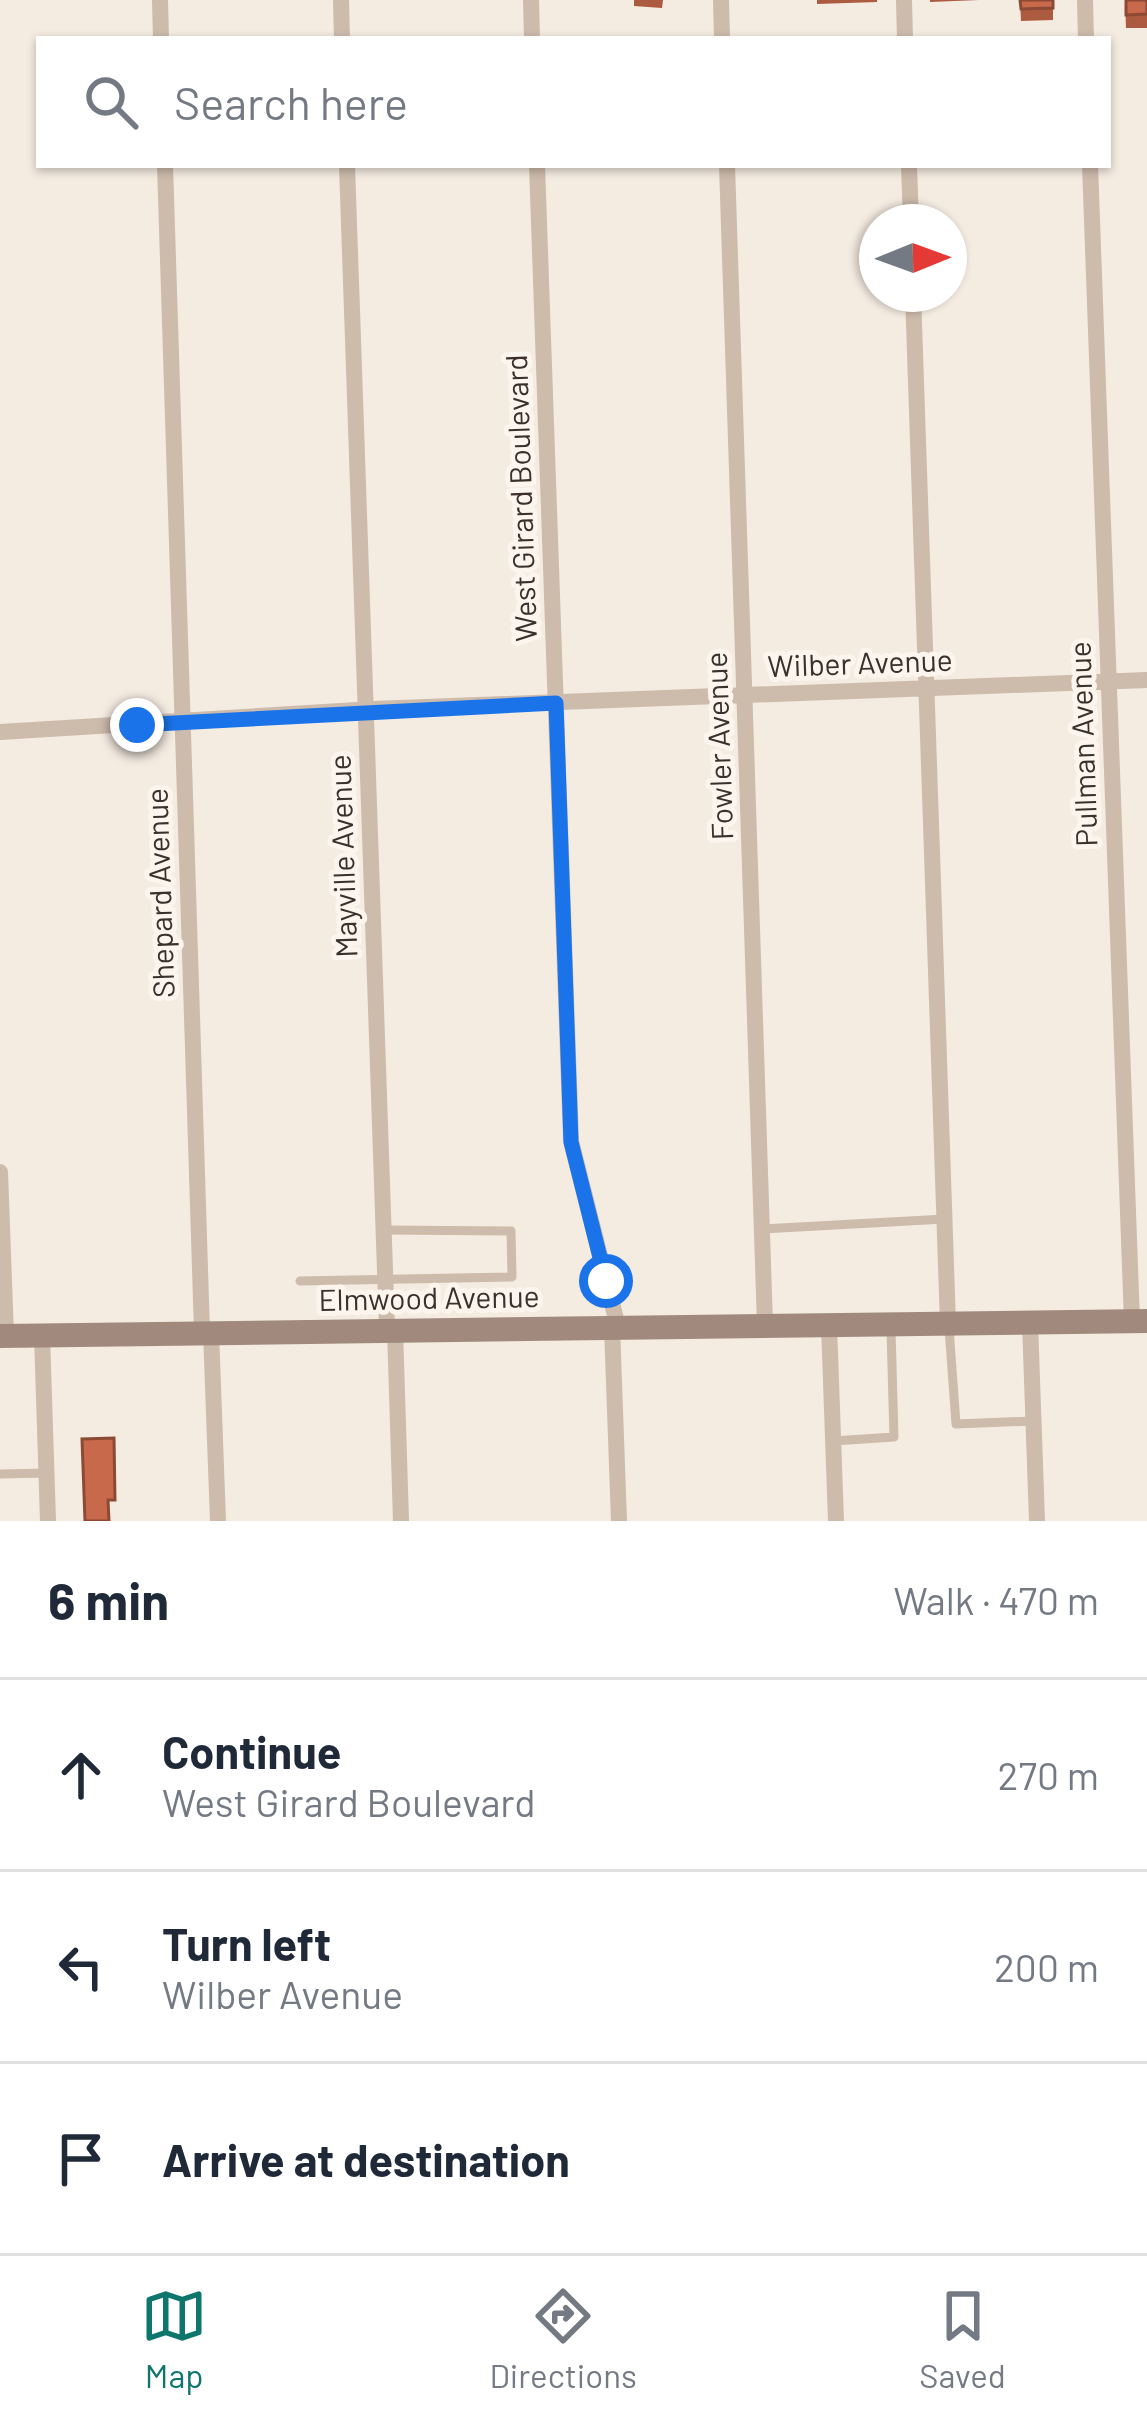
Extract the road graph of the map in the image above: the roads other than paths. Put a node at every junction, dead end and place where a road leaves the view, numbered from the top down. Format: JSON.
{"nodes":[{"id":1,"x":160,"y":0,"type":"edge"},
{"id":2,"x":341,"y":0,"type":"edge"},
{"id":3,"x":531,"y":0,"type":"edge"},
{"id":4,"x":721,"y":0,"type":"edge"},
{"id":5,"x":904,"y":0,"type":"edge"},
{"id":6,"x":1085,"y":0,"type":"edge"},
{"id":7,"x":161,"y":36,"type":"edge"},
{"id":8,"x":342,"y":36,"type":"edge"},
{"id":9,"x":532,"y":36,"type":"edge"},
{"id":10,"x":722,"y":36,"type":"edge"},
{"id":11,"x":905,"y":36,"type":"edge"},
{"id":12,"x":1086,"y":36,"type":"edge"},
{"id":13,"x":165,"y":168,"type":"edge"},
{"id":14,"x":347,"y":168,"type":"edge"},
{"id":15,"x":537,"y":168,"type":"edge"},
{"id":16,"x":727,"y":168,"type":"edge"},
{"id":17,"x":909,"y":168,"type":"edge"},
{"id":18,"x":1090,"y":168,"type":"edge"},
{"id":19,"x":910,"y":204,"type":"edge"},
{"id":20,"x":915,"y":312,"type":"edge"},
{"id":21,"x":1147,"y":680,"type":"edge"},
{"id":22,"x":1109,"y":681,"type":"junction"},
{"id":23,"x":926,"y":688,"type":"junction"},
{"id":24,"x":745,"y":696,"type":"junction"},
{"id":25,"x":556,"y":703,"type":"junction"},
{"id":26,"x":366,"y":710,"type":"junction"},
{"id":27,"x":182,"y":723,"type":"junction"},
{"id":28,"x":0,"y":732,"type":"edge"},
{"id":29,"x":0,"y":1172,"type":"edge"},
{"id":30,"x":945,"y":1219,"type":"junction"},
{"id":31,"x":1,"y":1222,"type":"edge"},
{"id":32,"x":762,"y":1229,"type":"junction"},
{"id":33,"x":383,"y":1230,"type":"junction"},
{"id":34,"x":2,"y":1250,"type":"edge"},
{"id":35,"x":300,"y":1280,"type":"dead end"},
{"id":36,"x":385,"y":1280,"type":"junction"},
{"id":37,"x":1139,"y":1321,"type":"edge"},
{"id":38,"x":1030,"y":1323,"type":"junction"},
{"id":39,"x":829,"y":1324,"type":"junction"},
{"id":40,"x":891,"y":1324,"type":"junction"},
{"id":41,"x":948,"y":1324,"type":"junction"},
{"id":42,"x":766,"y":1325,"type":"junction"},
{"id":43,"x":615,"y":1327,"type":"junction"},
{"id":44,"x":391,"y":1329,"type":"junction"},
{"id":45,"x":207,"y":1332,"type":"junction"},
{"id":46,"x":42,"y":1335,"type":"junction"},
{"id":47,"x":3,"y":1336,"type":"edge"},
{"id":48,"x":1033,"y":1421,"type":"junction"},
{"id":49,"x":833,"y":1441,"type":"junction"},
{"id":50,"x":46,"y":1473,"type":"junction"},
{"id":51,"x":0,"y":1474,"type":"edge"},
{"id":52,"x":48,"y":1521,"type":"edge"},
{"id":53,"x":218,"y":1521,"type":"edge"},
{"id":54,"x":401,"y":1521,"type":"edge"},
{"id":55,"x":619,"y":1521,"type":"edge"},
{"id":56,"x":836,"y":1521,"type":"edge"},
{"id":57,"x":1037,"y":1521,"type":"edge"}],
"edges":[{"from":1,"to":7,"type":"street"},
{"from":2,"to":8,"type":"street"},
{"from":3,"to":9,"type":"street"},
{"from":4,"to":10,"type":"street"},
{"from":5,"to":11,"type":"street"},
{"from":6,"to":12,"type":"street"},
{"from":13,"to":27,"type":"street","name":"Shepard Avenue"},
{"from":14,"to":26,"type":"street","name":"Mayville Avenue"},
{"from":15,"to":25,"type":"street","name":"West Girard Boulevard"},
{"from":16,"to":24,"type":"street","name":"Fowler Avenue"},
{"from":17,"to":19,"type":"street"},
{"from":18,"to":22,"type":"street","name":"Pullman Avenue"},
{"from":20,"to":23,"type":"street"},
{"from":21,"to":22,"type":"street","name":"Wilber Avenue"},
{"from":22,"to":23,"type":"street","name":"Wilber Avenue"},
{"from":22,"to":37,"type":"street","name":"Pullman Avenue"},
{"from":23,"to":24,"type":"street","name":"Wilber Avenue"},
{"from":23,"to":30,"type":"street"},
{"from":24,"to":25,"type":"street","name":"Wilber Avenue"},
{"from":24,"to":32,"type":"street","name":"Fowler Avenue"},
{"from":25,"to":26,"type":"street","name":"Wilber Avenue"},
{"from":25,"to":43,"type":"street","name":"West Girard Boulevard"},
{"from":26,"to":27,"type":"street","name":"Wilber Avenue"},
{"from":26,"to":33,"type":"street","name":"Mayville Avenue"},
{"from":27,"to":28,"type":"street","name":"Wilber Avenue"},
{"from":27,"to":45,"type":"street","name":"Shepard Avenue"},
{"from":29,"to":31,"type":"street"},
{"from":30,"to":32,"type":"lane"},
{"from":30,"to":41,"type":"street"},
{"from":31,"to":34,"type":"street"},
{"from":32,"to":42,"type":"street","name":"Fowler Avenue"},
{"from":33,"to":36,"type":"street","name":"Mayville Avenue"},
{"from":33,"to":36,"type":"lane"},
{"from":34,"to":47,"type":"street"},
{"from":35,"to":36,"type":"lane"},
{"from":36,"to":44,"type":"street","name":"Mayville Avenue"},
{"from":37,"to":38,"type":"street","name":"Elmwood Avenue"},
{"from":38,"to":41,"type":"street","name":"Elmwood Avenue"},
{"from":38,"to":48,"type":"street"},
{"from":39,"to":40,"type":"street","name":"Elmwood Avenue"},
{"from":39,"to":42,"type":"street","name":"Elmwood Avenue"},
{"from":39,"to":49,"type":"street"},
{"from":40,"to":41,"type":"street","name":"Elmwood Avenue"},
{"from":40,"to":49,"type":"lane"},
{"from":41,"to":48,"type":"lane"},
{"from":42,"to":43,"type":"street","name":"Elmwood Avenue"},
{"from":43,"to":44,"type":"street","name":"Elmwood Avenue"},
{"from":43,"to":55,"type":"street","name":"West Girard Boulevard"},
{"from":44,"to":45,"type":"street","name":"Elmwood Avenue"},
{"from":44,"to":54,"type":"street","name":"Mayville Avenue"},
{"from":45,"to":46,"type":"street","name":"Elmwood Avenue"},
{"from":45,"to":53,"type":"street","name":"Shepard Avenue"},
{"from":46,"to":47,"type":"street","name":"Elmwood Avenue"},
{"from":46,"to":50,"type":"street"},
{"from":48,"to":57,"type":"street"},
{"from":49,"to":56,"type":"street"},
{"from":50,"to":51,"type":"lane"},
{"from":50,"to":52,"type":"street"}]}
